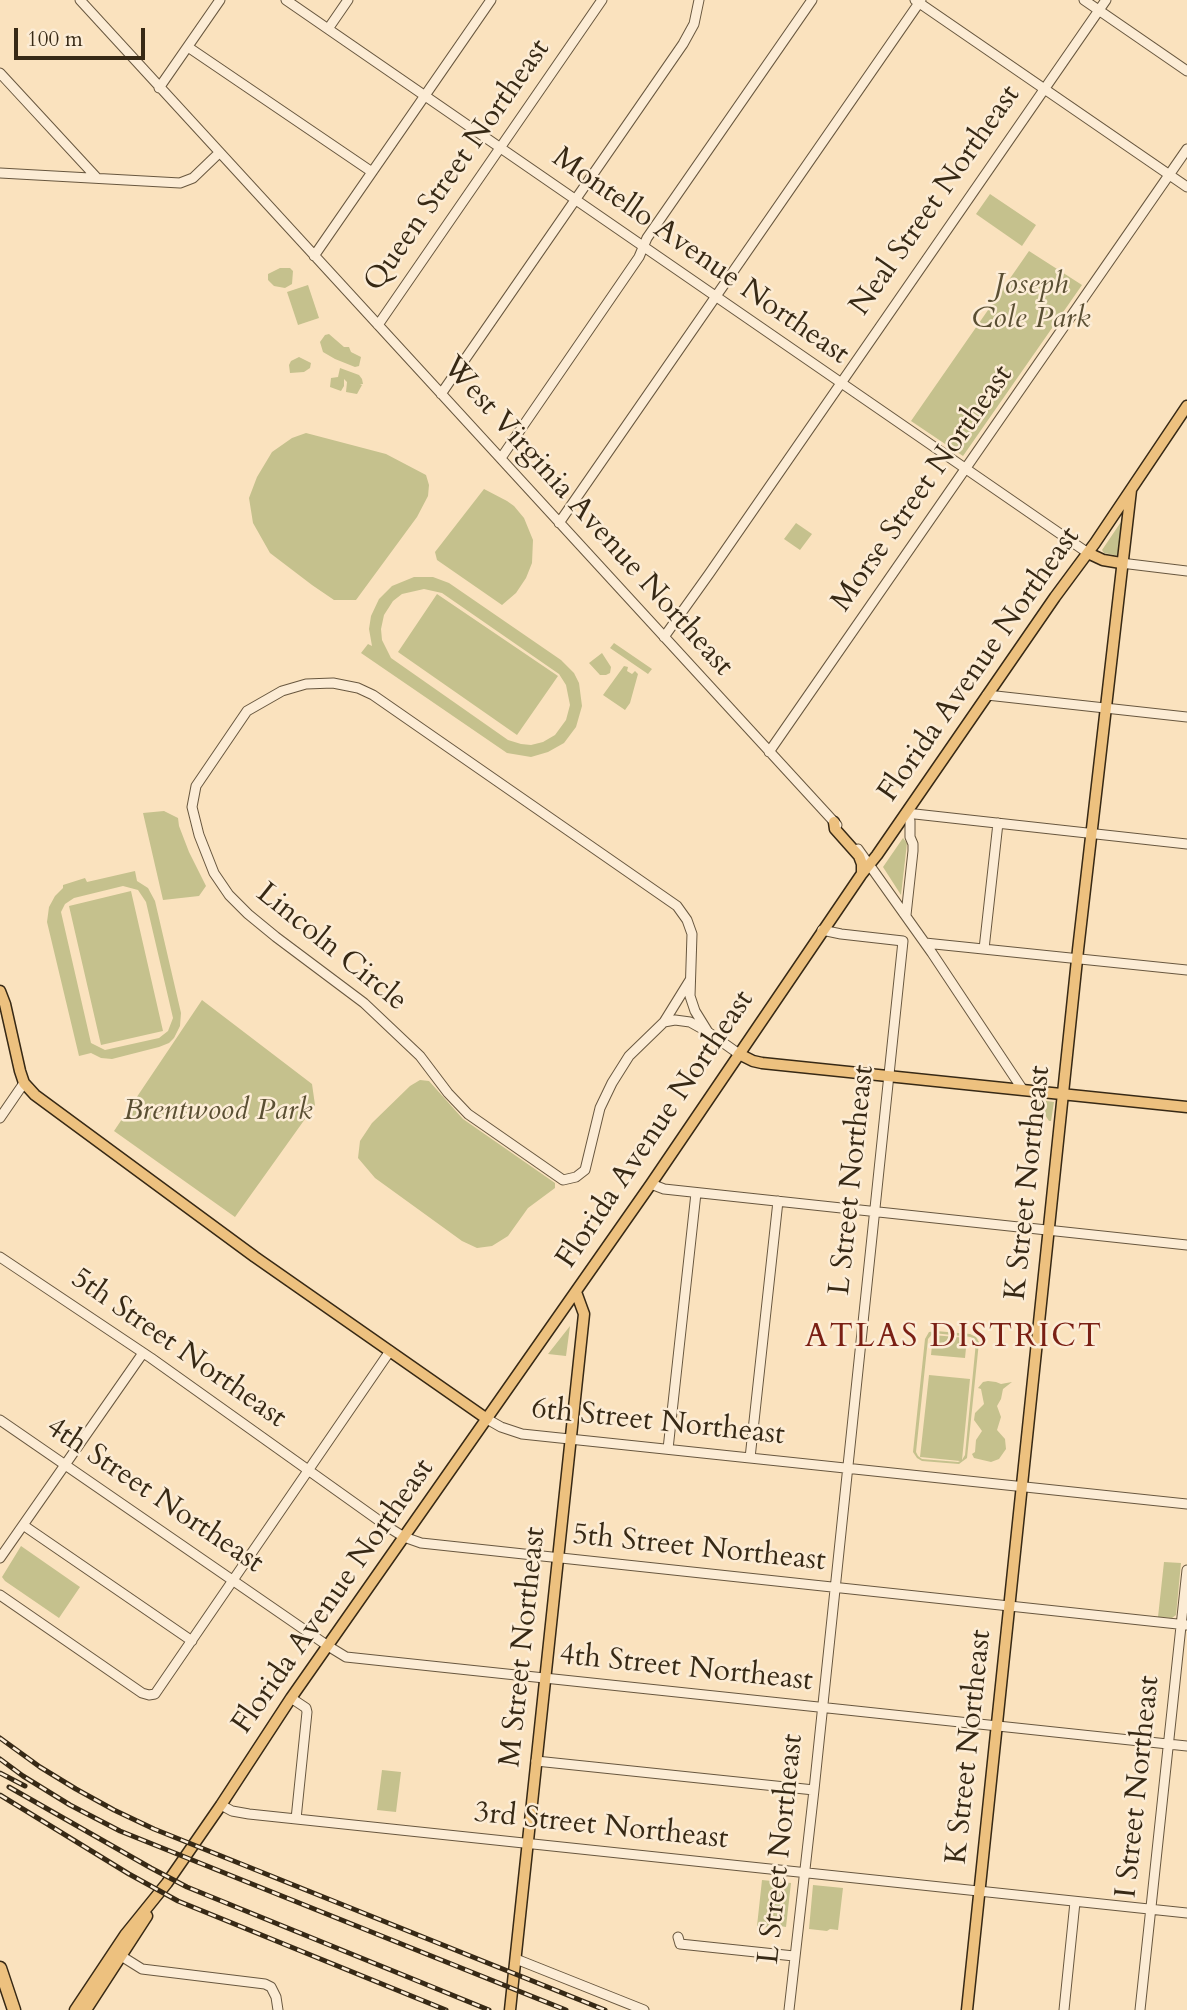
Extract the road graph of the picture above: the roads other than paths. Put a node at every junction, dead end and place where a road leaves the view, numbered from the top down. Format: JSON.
{"nodes":[{"id":1,"x":220,"y":0,"type":"edge"},
{"id":2,"x":286,"y":0,"type":"edge"},
{"id":3,"x":348,"y":0,"type":"edge"},
{"id":4,"x":491,"y":0,"type":"edge"},
{"id":5,"x":602,"y":0,"type":"edge"},
{"id":6,"x":699,"y":0,"type":"edge"},
{"id":7,"x":812,"y":0,"type":"edge"},
{"id":8,"x":1084,"y":0,"type":"edge"},
{"id":9,"x":1106,"y":0,"type":"edge"},
{"id":10,"x":80,"y":1,"type":"edge"},
{"id":11,"x":918,"y":1,"type":"edge"},
{"id":12,"x":1098,"y":10,"type":"junction"},
{"id":13,"x":328,"y":29,"type":"junction"},
{"id":14,"x":188,"y":47,"type":"junction"},
{"id":15,"x":1187,"y":71,"type":"edge"},
{"id":16,"x":0,"y":73,"type":"edge"},
{"id":17,"x":159,"y":88,"type":"junction"},
{"id":18,"x":1043,"y":89,"type":"junction"},
{"id":19,"x":425,"y":96,"type":"junction"},
{"id":20,"x":500,"y":148,"type":"junction"},
{"id":21,"x":1187,"y":149,"type":"edge"},
{"id":22,"x":219,"y":153,"type":"junction"},
{"id":23,"x":372,"y":172,"type":"junction"},
{"id":24,"x":0,"y":173,"type":"edge"},
{"id":25,"x":1169,"y":175,"type":"junction"},
{"id":26,"x":97,"y":178,"type":"junction"},
{"id":27,"x":1187,"y":187,"type":"edge"},
{"id":28,"x":575,"y":200,"type":"junction"},
{"id":29,"x":643,"y":248,"type":"junction"},
{"id":30,"x":314,"y":256,"type":"junction"},
{"id":31,"x":715,"y":297,"type":"junction"},
{"id":32,"x":377,"y":324,"type":"junction"},
{"id":33,"x":840,"y":383,"type":"junction"},
{"id":34,"x":441,"y":394,"type":"junction"},
{"id":35,"x":1187,"y":406,"type":"edge"},
{"id":36,"x":501,"y":458,"type":"junction"},
{"id":37,"x":965,"y":469,"type":"junction"},
{"id":38,"x":1131,"y":487,"type":"junction"},
{"id":39,"x":559,"y":523,"type":"junction"},
{"id":40,"x":1088,"y":553,"type":"junction"},
{"id":41,"x":1121,"y":563,"type":"junction"},
{"id":42,"x":1187,"y":571,"type":"edge"},
{"id":43,"x":664,"y":637,"type":"junction"},
{"id":44,"x":987,"y":695,"type":"junction"},
{"id":45,"x":1104,"y":708,"type":"junction"},
{"id":46,"x":1187,"y":717,"type":"edge"},
{"id":47,"x":769,"y":752,"type":"junction"},
{"id":48,"x":906,"y":813,"type":"junction"},
{"id":49,"x":834,"y":822,"type":"joint"},
{"id":50,"x":998,"y":823,"type":"junction"},
{"id":51,"x":1091,"y":834,"type":"junction"},
{"id":52,"x":1187,"y":844,"type":"edge"},
{"id":53,"x":866,"y":869,"type":"junction"},
{"id":54,"x":905,"y":915,"type":"junction"},
{"id":55,"x":822,"y":930,"type":"junction"},
{"id":56,"x":925,"y":943,"type":"junction"},
{"id":57,"x":984,"y":949,"type":"junction"},
{"id":58,"x":1077,"y":959,"type":"junction"},
{"id":59,"x":1187,"y":970,"type":"edge"},
{"id":60,"x":690,"y":980,"type":"junction"},
{"id":61,"x":0,"y":991,"type":"edge"},
{"id":62,"x":664,"y":1021,"type":"junction"},
{"id":63,"x":708,"y":1032,"type":"junction"},
{"id":64,"x":739,"y":1054,"type":"junction"},
{"id":65,"x":889,"y":1076,"type":"junction"},
{"id":66,"x":24,"y":1083,"type":"junction"},
{"id":67,"x":1023,"y":1090,"type":"junction"},
{"id":68,"x":1064,"y":1094,"type":"junction"},
{"id":69,"x":1187,"y":1107,"type":"edge"},
{"id":70,"x":0,"y":1118,"type":"edge"},
{"id":71,"x":650,"y":1184,"type":"junction"},
{"id":72,"x":696,"y":1193,"type":"junction"},
{"id":73,"x":778,"y":1201,"type":"junction"},
{"id":74,"x":874,"y":1212,"type":"junction"},
{"id":75,"x":1048,"y":1230,"type":"junction"},
{"id":76,"x":1187,"y":1245,"type":"edge"},
{"id":77,"x":0,"y":1257,"type":"edge"},
{"id":78,"x":576,"y":1292,"type":"junction"},
{"id":79,"x":390,"y":1351,"type":"junction"},
{"id":80,"x":143,"y":1353,"type":"junction"},
{"id":81,"x":487,"y":1419,"type":"junction"},
{"id":82,"x":0,"y":1420,"type":"edge"},
{"id":83,"x":571,"y":1439,"type":"junction"},
{"id":84,"x":668,"y":1450,"type":"junction"},
{"id":85,"x":750,"y":1458,"type":"junction"},
{"id":86,"x":64,"y":1465,"type":"junction"},
{"id":87,"x":847,"y":1468,"type":"junction"},
{"id":88,"x":309,"y":1470,"type":"junction"},
{"id":89,"x":1021,"y":1487,"type":"junction"},
{"id":90,"x":1187,"y":1504,"type":"edge"},
{"id":91,"x":23,"y":1525,"type":"junction"},
{"id":92,"x":404,"y":1537,"type":"junction"},
{"id":93,"x":0,"y":1558,"type":"edge"},
{"id":94,"x":558,"y":1559,"type":"junction"},
{"id":95,"x":1187,"y":1570,"type":"edge"},
{"id":96,"x":233,"y":1580,"type":"junction"},
{"id":97,"x":834,"y":1588,"type":"junction"},
{"id":98,"x":0,"y":1595,"type":"edge"},
{"id":99,"x":1009,"y":1607,"type":"junction"},
{"id":100,"x":1184,"y":1625,"type":"edge"},
{"id":101,"x":192,"y":1641,"type":"junction"},
{"id":102,"x":328,"y":1646,"type":"junction"},
{"id":103,"x":546,"y":1678,"type":"junction"},
{"id":104,"x":291,"y":1698,"type":"junction"},
{"id":105,"x":822,"y":1708,"type":"junction"},
{"id":106,"x":997,"y":1726,"type":"junction"},
{"id":107,"x":1168,"y":1744,"type":"junction"},
{"id":108,"x":1187,"y":1746,"type":"edge"},
{"id":109,"x":536,"y":1761,"type":"junction"},
{"id":110,"x":814,"y":1790,"type":"junction"},
{"id":111,"x":221,"y":1805,"type":"junction"},
{"id":112,"x":296,"y":1819,"type":"junction"},
{"id":113,"x":527,"y":1844,"type":"junction"},
{"id":114,"x":804,"y":1874,"type":"junction"},
{"id":115,"x":980,"y":1892,"type":"junction"},
{"id":116,"x":1075,"y":1902,"type":"junction"},
{"id":117,"x":1151,"y":1909,"type":"junction"},
{"id":118,"x":1187,"y":1913,"type":"edge"},
{"id":119,"x":678,"y":1937,"type":"dead end"},
{"id":120,"x":118,"y":1954,"type":"junction"},
{"id":121,"x":794,"y":1956,"type":"junction"},
{"id":122,"x":516,"y":1959,"type":"junction"},
{"id":123,"x":0,"y":1968,"type":"edge"},
{"id":124,"x":14,"y":2010,"type":"edge"},
{"id":125,"x":75,"y":2010,"type":"edge"},
{"id":126,"x":86,"y":2010,"type":"edge"},
{"id":127,"x":278,"y":2010,"type":"edge"},
{"id":128,"x":510,"y":2010,"type":"edge"},
{"id":129,"x":644,"y":2010,"type":"edge"},
{"id":130,"x":789,"y":2010,"type":"edge"},
{"id":131,"x":967,"y":2010,"type":"edge"},
{"id":132,"x":1064,"y":2010,"type":"edge"},
{"id":133,"x":1140,"y":2010,"type":"edge"}],
"edges":[{"from":1,"to":14,"type":"street"},
{"from":2,"to":13,"type":"street","name":"Montello Avenue Northeast"},
{"from":3,"to":13,"type":"street"},
{"from":4,"to":19,"type":"street"},
{"from":5,"to":20,"type":"street","name":"Queen Street Northeast"},
{"from":6,"to":28,"type":"street"},
{"from":7,"to":29,"type":"street"},
{"from":8,"to":12,"type":"street"},
{"from":9,"to":12,"type":"street","name":"Neal Street Northeast"},
{"from":10,"to":17,"type":"street","name":"West Virginia Avenue Northeast"},
{"from":11,"to":18,"type":"street"},
{"from":11,"to":31,"type":"street"},
{"from":12,"to":15,"type":"street"},
{"from":12,"to":18,"type":"street","name":"Neal Street Northeast"},
{"from":13,"to":19,"type":"street","name":"Montello Avenue Northeast"},
{"from":14,"to":17,"type":"street"},
{"from":14,"to":23,"type":"street"},
{"from":16,"to":26,"type":"street"},
{"from":17,"to":22,"type":"street","name":"West Virginia Avenue Northeast"},
{"from":18,"to":25,"type":"street"},
{"from":18,"to":33,"type":"street","name":"Neal Street Northeast"},
{"from":19,"to":20,"type":"street","name":"Montello Avenue Northeast"},
{"from":19,"to":23,"type":"street"},
{"from":20,"to":28,"type":"street","name":"Montello Avenue Northeast"},
{"from":20,"to":32,"type":"street","name":"Queen Street Northeast"},
{"from":21,"to":25,"type":"street","name":"Morse Street Northeast"},
{"from":22,"to":26,"type":"street"},
{"from":22,"to":30,"type":"street","name":"West Virginia Avenue Northeast"},
{"from":23,"to":30,"type":"street"},
{"from":24,"to":26,"type":"street"},
{"from":25,"to":27,"type":"street"},
{"from":25,"to":37,"type":"street","name":"Morse Street Northeast"},
{"from":28,"to":29,"type":"street","name":"Montello Avenue Northeast"},
{"from":28,"to":34,"type":"street"},
{"from":29,"to":31,"type":"street","name":"Montello Avenue Northeast"},
{"from":29,"to":36,"type":"street"},
{"from":30,"to":32,"type":"street","name":"West Virginia Avenue Northeast"},
{"from":31,"to":33,"type":"street","name":"Montello Avenue Northeast"},
{"from":31,"to":39,"type":"street"},
{"from":32,"to":34,"type":"street","name":"West Virginia Avenue Northeast"},
{"from":33,"to":37,"type":"street","name":"Montello Avenue Northeast"},
{"from":33,"to":43,"type":"street","name":"Neal Street Northeast"},
{"from":34,"to":36,"type":"street","name":"West Virginia Avenue Northeast"},
{"from":35,"to":38,"type":"main road","name":"Florida Avenue Northeast"},
{"from":36,"to":39,"type":"street","name":"West Virginia Avenue Northeast"},
{"from":37,"to":40,"type":"street","name":"Montello Avenue Northeast"},
{"from":37,"to":47,"type":"street","name":"Morse Street Northeast"},
{"from":38,"to":40,"type":"main road","name":"Florida Avenue Northeast"},
{"from":38,"to":41,"type":"main road","name":"K Street Northeast"},
{"from":39,"to":43,"type":"street","name":"West Virginia Avenue Northeast"},
{"from":40,"to":41,"type":"main road"},
{"from":40,"to":44,"type":"main road","name":"Florida Avenue Northeast"},
{"from":41,"to":42,"type":"street"},
{"from":41,"to":45,"type":"main road","name":"K Street Northeast"},
{"from":43,"to":47,"type":"street","name":"West Virginia Avenue Northeast"},
{"from":44,"to":45,"type":"street"},
{"from":44,"to":48,"type":"main road","name":"Florida Avenue Northeast"},
{"from":45,"to":46,"type":"street"},
{"from":45,"to":51,"type":"main road","name":"K Street Northeast"},
{"from":47,"to":49,"type":"street","name":"West Virginia Avenue Northeast"},
{"from":48,"to":50,"type":"street"},
{"from":48,"to":53,"type":"main road","name":"Florida Avenue Northeast"},
{"from":48,"to":54,"type":"street"},
{"from":49,"to":53,"type":"main road"},
{"from":50,"to":51,"type":"street"},
{"from":50,"to":57,"type":"street"},
{"from":51,"to":52,"type":"street"},
{"from":51,"to":58,"type":"main road","name":"K Street Northeast"},
{"from":53,"to":54,"type":"street"},
{"from":53,"to":55,"type":"main road","name":"Florida Avenue Northeast"},
{"from":54,"to":56,"type":"street"},
{"from":55,"to":64,"type":"main road","name":"Florida Avenue Northeast"},
{"from":55,"to":65,"type":"street","name":"L Street Northeast"},
{"from":56,"to":57,"type":"street"},
{"from":56,"to":67,"type":"street"},
{"from":57,"to":58,"type":"street"},
{"from":58,"to":59,"type":"street"},
{"from":58,"to":68,"type":"main road","name":"K Street Northeast"},
{"from":60,"to":62,"type":"street","name":"Lincoln Circle"},
{"from":60,"to":62,"type":"street","name":"Lincoln Circle"},
{"from":60,"to":63,"type":"street","name":"Lincoln Circle"},
{"from":61,"to":66,"type":"main road"},
{"from":62,"to":63,"type":"street","name":"Lincoln Circle"},
{"from":63,"to":64,"type":"street","name":"Lincoln Circle"},
{"from":64,"to":65,"type":"main road"},
{"from":64,"to":71,"type":"main road","name":"Florida Avenue Northeast"},
{"from":65,"to":67,"type":"main road"},
{"from":65,"to":74,"type":"street","name":"L Street Northeast"},
{"from":66,"to":70,"type":"street"},
{"from":66,"to":79,"type":"main road","name":"6th Street Northeast"},
{"from":67,"to":68,"type":"main road"},
{"from":68,"to":69,"type":"main road"},
{"from":68,"to":75,"type":"main road","name":"K Street Northeast"},
{"from":71,"to":72,"type":"street"},
{"from":71,"to":78,"type":"main road","name":"Florida Avenue Northeast"},
{"from":72,"to":73,"type":"street"},
{"from":72,"to":84,"type":"street"},
{"from":73,"to":74,"type":"street"},
{"from":73,"to":85,"type":"street"},
{"from":74,"to":75,"type":"street"},
{"from":74,"to":87,"type":"street","name":"L Street Northeast"},
{"from":75,"to":76,"type":"street"},
{"from":75,"to":89,"type":"main road","name":"K Street Northeast"},
{"from":77,"to":80,"type":"street","name":"5th Street Northeast"},
{"from":78,"to":81,"type":"main road","name":"Florida Avenue Northeast"},
{"from":78,"to":83,"type":"main road","name":"M Street Northeast"},
{"from":79,"to":81,"type":"main road","name":"6th Street Northeast"},
{"from":79,"to":88,"type":"street"},
{"from":80,"to":86,"type":"street"},
{"from":80,"to":88,"type":"street","name":"5th Street Northeast"},
{"from":81,"to":83,"type":"street","name":"6th Street Northeast"},
{"from":81,"to":92,"type":"main road","name":"Florida Avenue Northeast"},
{"from":82,"to":86,"type":"street","name":"4th Street Northeast"},
{"from":83,"to":84,"type":"street","name":"6th Street Northeast"},
{"from":83,"to":94,"type":"main road","name":"M Street Northeast"},
{"from":84,"to":85,"type":"street","name":"6th Street Northeast"},
{"from":85,"to":87,"type":"street","name":"6th Street Northeast"},
{"from":86,"to":91,"type":"street"},
{"from":86,"to":96,"type":"street","name":"4th Street Northeast"},
{"from":87,"to":89,"type":"street","name":"6th Street Northeast"},
{"from":87,"to":97,"type":"street","name":"L Street Northeast"},
{"from":88,"to":92,"type":"street","name":"5th Street Northeast"},
{"from":88,"to":96,"type":"street"},
{"from":89,"to":90,"type":"street","name":"6th Street Northeast"},
{"from":89,"to":99,"type":"main road","name":"K Street Northeast"},
{"from":91,"to":93,"type":"street"},
{"from":91,"to":101,"type":"street"},
{"from":92,"to":94,"type":"street","name":"5th Street Northeast"},
{"from":92,"to":102,"type":"main road","name":"Florida Avenue Northeast"},
{"from":94,"to":97,"type":"street","name":"5th Street Northeast"},
{"from":94,"to":103,"type":"main road","name":"M Street Northeast"},
{"from":95,"to":100,"type":"street","name":"I Street Northeast"},
{"from":96,"to":101,"type":"street"},
{"from":96,"to":102,"type":"street","name":"4th Street Northeast"},
{"from":97,"to":99,"type":"street","name":"5th Street Northeast"},
{"from":97,"to":105,"type":"street","name":"L Street Northeast"},
{"from":98,"to":101,"type":"street"},
{"from":99,"to":100,"type":"street","name":"5th Street Northeast"},
{"from":99,"to":106,"type":"main road","name":"K Street Northeast"},
{"from":100,"to":107,"type":"street","name":"I Street Northeast"},
{"from":102,"to":103,"type":"street","name":"4th Street Northeast"},
{"from":102,"to":104,"type":"main road","name":"Florida Avenue Northeast"},
{"from":103,"to":105,"type":"street","name":"4th Street Northeast"},
{"from":103,"to":109,"type":"main road","name":"M Street Northeast"},
{"from":104,"to":111,"type":"main road","name":"Florida Avenue Northeast"},
{"from":104,"to":112,"type":"street"},
{"from":105,"to":106,"type":"street","name":"4th Street Northeast"},
{"from":105,"to":110,"type":"street","name":"L Street Northeast"},
{"from":106,"to":107,"type":"street","name":"4th Street Northeast"},
{"from":106,"to":115,"type":"main road","name":"K Street Northeast"},
{"from":107,"to":108,"type":"street","name":"4th Street Northeast"},
{"from":107,"to":117,"type":"street","name":"I Street Northeast"},
{"from":109,"to":110,"type":"street"},
{"from":109,"to":113,"type":"main road","name":"M Street Northeast"},
{"from":110,"to":114,"type":"street","name":"L Street Northeast"},
{"from":111,"to":112,"type":"street","name":"3rd Street Northeast"},
{"from":111,"to":120,"type":"main road","name":"Florida Avenue Northeast"},
{"from":112,"to":113,"type":"street","name":"3rd Street Northeast"},
{"from":113,"to":114,"type":"street","name":"3rd Street Northeast"},
{"from":113,"to":122,"type":"main road","name":"M Street Northeast"},
{"from":114,"to":115,"type":"street","name":"3rd Street Northeast"},
{"from":114,"to":121,"type":"street","name":"L Street Northeast"},
{"from":115,"to":116,"type":"street","name":"3rd Street Northeast"},
{"from":115,"to":131,"type":"main road","name":"K Street Northeast"},
{"from":116,"to":117,"type":"street","name":"3rd Street Northeast"},
{"from":116,"to":132,"type":"street"},
{"from":117,"to":118,"type":"street","name":"3rd Street Northeast"},
{"from":117,"to":133,"type":"street","name":"I Street Northeast"},
{"from":119,"to":121,"type":"street"},
{"from":120,"to":125,"type":"main road","name":"Florida Avenue Northeast"},
{"from":120,"to":126,"type":"main road","name":"Florida Avenue Northeast"},
{"from":120,"to":127,"type":"street"},
{"from":121,"to":130,"type":"street","name":"L Street Northeast"},
{"from":122,"to":128,"type":"main road","name":"M Street Northeast"},
{"from":122,"to":129,"type":"street"},
{"from":123,"to":124,"type":"highway"}]}
